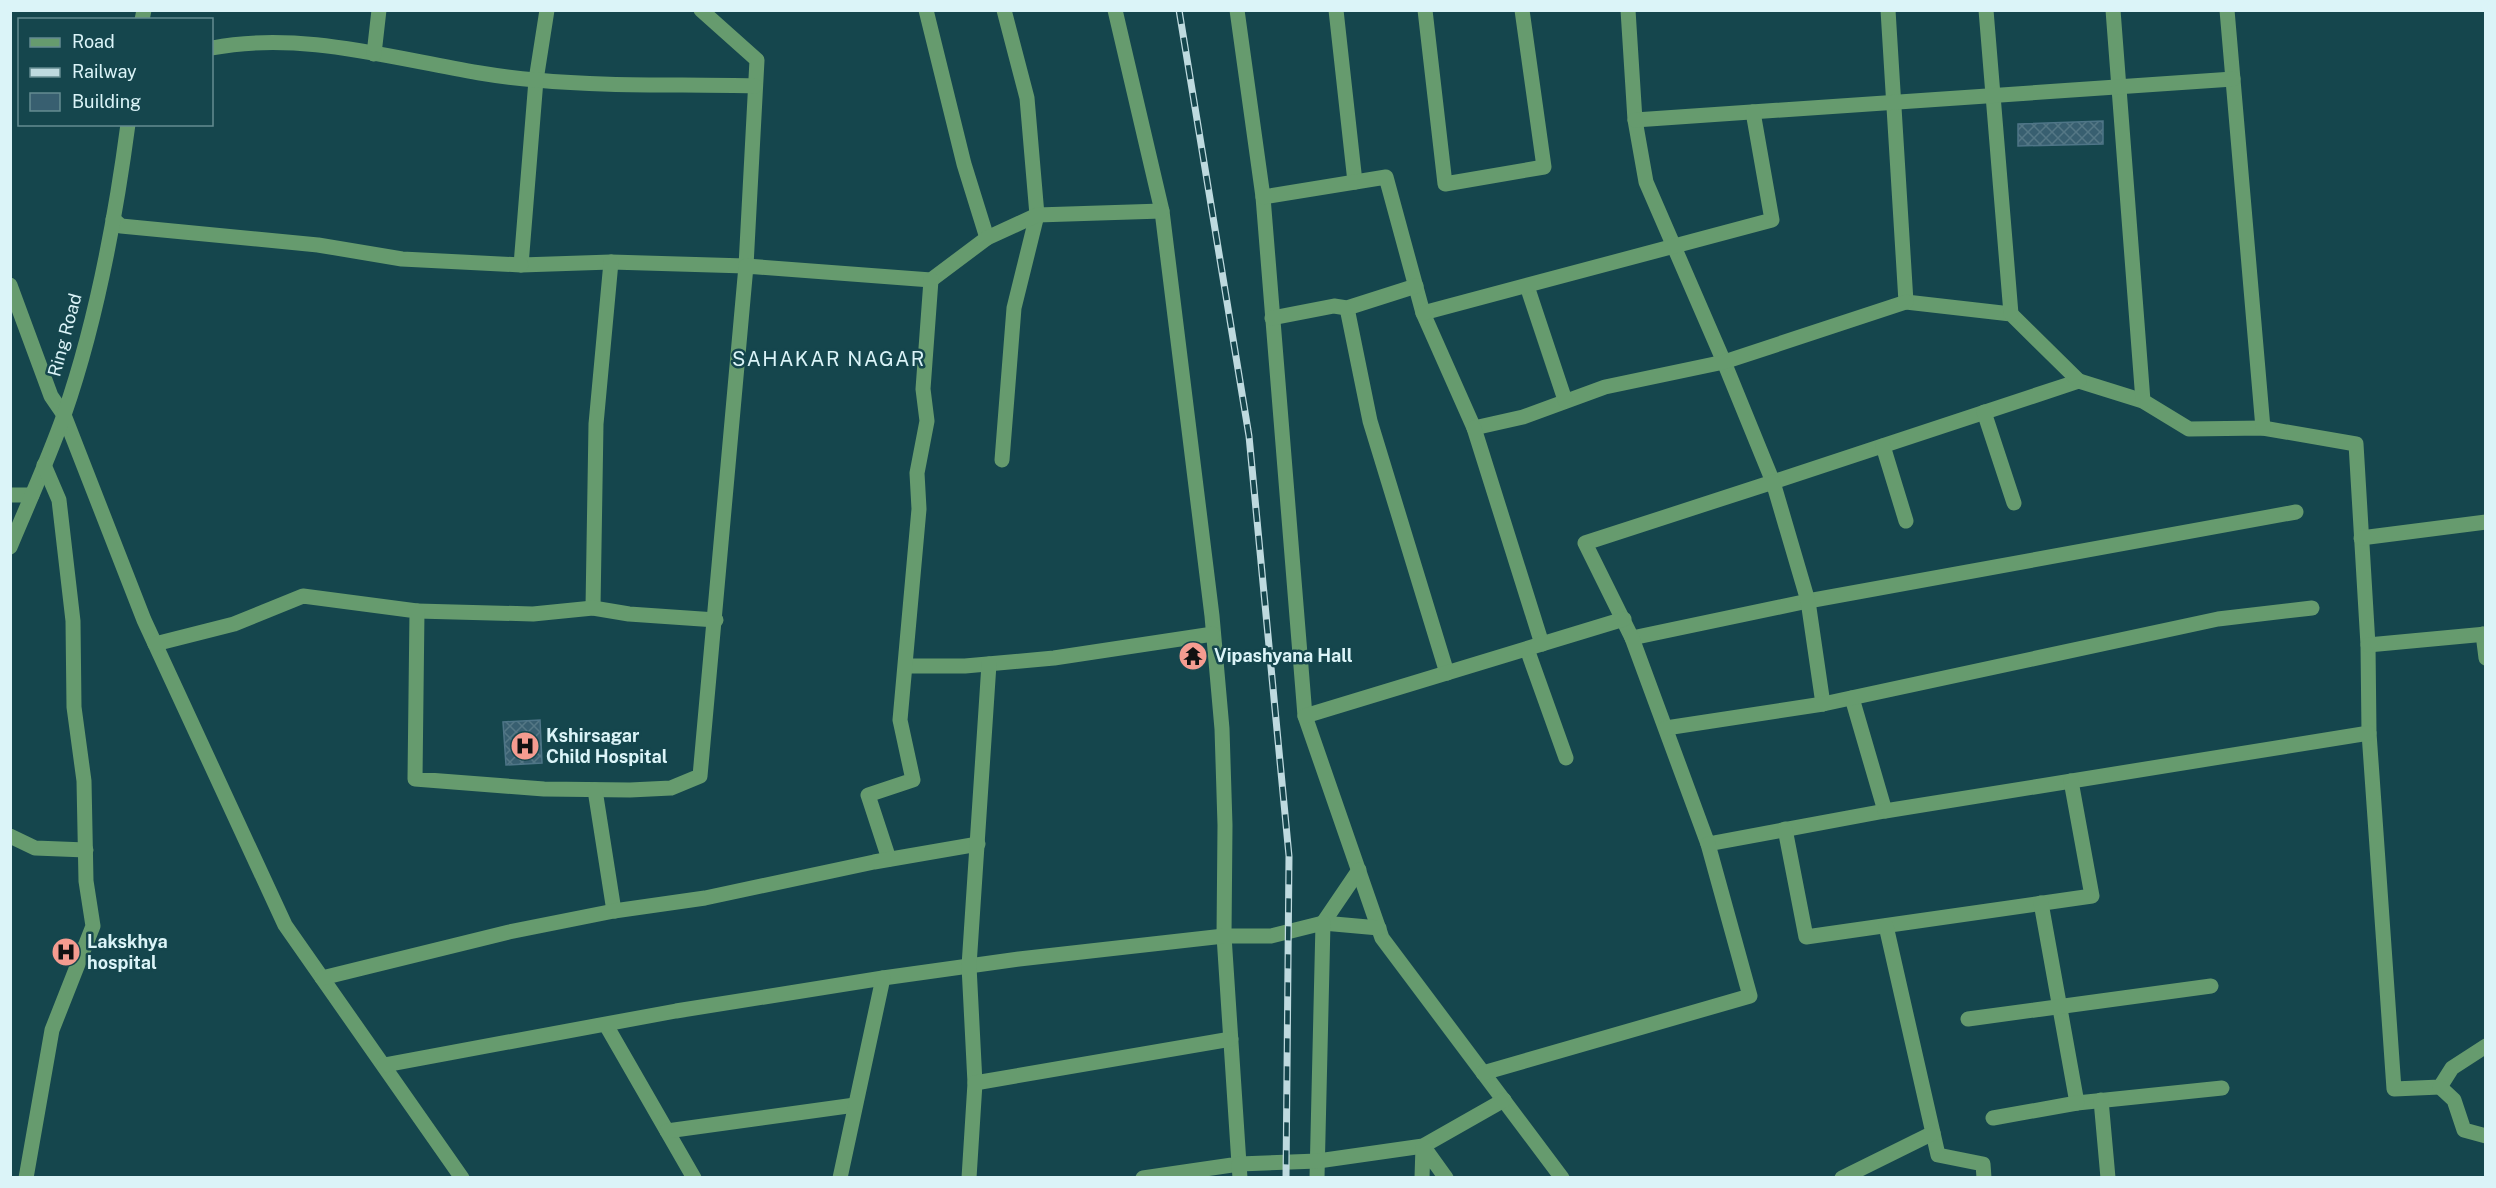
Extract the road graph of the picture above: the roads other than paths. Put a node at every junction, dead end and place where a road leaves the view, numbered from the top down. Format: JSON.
{"nodes":[{"id":1,"x":378,"y":10,"type":"edge"},
{"id":2,"x":547,"y":10,"type":"edge"},
{"id":3,"x":702,"y":10,"type":"edge"},
{"id":4,"x":926,"y":10,"type":"edge"},
{"id":5,"x":1004,"y":10,"type":"edge"},
{"id":6,"x":1115,"y":10,"type":"edge"},
{"id":7,"x":1237,"y":10,"type":"edge"},
{"id":8,"x":1336,"y":10,"type":"edge"},
{"id":9,"x":1425,"y":10,"type":"edge"},
{"id":10,"x":1522,"y":10,"type":"edge"},
{"id":11,"x":1628,"y":10,"type":"edge"},
{"id":12,"x":1888,"y":10,"type":"edge"},
{"id":13,"x":1986,"y":10,"type":"edge"},
{"id":14,"x":2113,"y":10,"type":"edge"},
{"id":15,"x":2227,"y":10,"type":"edge"},
{"id":16,"x":213,"y":48,"type":"edge"},
{"id":17,"x":374,"y":54,"type":"junction"},
{"id":18,"x":2233,"y":79,"type":"junction"},
{"id":19,"x":536,"y":81,"type":"junction"},
{"id":20,"x":755,"y":86,"type":"junction"},
{"id":21,"x":2118,"y":87,"type":"junction"},
{"id":22,"x":1991,"y":95,"type":"junction"},
{"id":23,"x":1893,"y":102,"type":"junction"},
{"id":24,"x":1753,"y":112,"type":"junction"},
{"id":25,"x":1635,"y":120,"type":"junction"},
{"id":26,"x":128,"y":126,"type":"edge"},
{"id":27,"x":1355,"y":182,"type":"junction"},
{"id":28,"x":1263,"y":197,"type":"junction"},
{"id":29,"x":1162,"y":211,"type":"junction"},
{"id":30,"x":1037,"y":215,"type":"junction"},
{"id":31,"x":113,"y":219,"type":"junction"},
{"id":32,"x":987,"y":238,"type":"junction"},
{"id":33,"x":1674,"y":246,"type":"junction"},
{"id":34,"x":611,"y":262,"type":"junction"},
{"id":35,"x":521,"y":265,"type":"junction"},
{"id":36,"x":746,"y":266,"type":"junction"},
{"id":37,"x":931,"y":280,"type":"junction"},
{"id":38,"x":10,"y":285,"type":"edge"},
{"id":39,"x":1527,"y":285,"type":"junction"},
{"id":40,"x":1416,"y":286,"type":"junction"},
{"id":41,"x":1906,"y":302,"type":"junction"},
{"id":42,"x":1347,"y":308,"type":"junction"},
{"id":43,"x":1423,"y":313,"type":"junction"},
{"id":44,"x":2011,"y":314,"type":"junction"},
{"id":45,"x":1272,"y":318,"type":"junction"},
{"id":46,"x":1724,"y":362,"type":"junction"},
{"id":47,"x":2079,"y":381,"type":"junction"},
{"id":48,"x":1565,"y":400,"type":"junction"},
{"id":49,"x":2143,"y":401,"type":"junction"},
{"id":50,"x":1984,"y":412,"type":"junction"},
{"id":51,"x":64,"y":415,"type":"junction"},
{"id":52,"x":1474,"y":428,"type":"junction"},
{"id":53,"x":2263,"y":428,"type":"junction"},
{"id":54,"x":1882,"y":447,"type":"junction"},
{"id":55,"x":1002,"y":460,"type":"dead end"},
{"id":56,"x":44,"y":465,"type":"junction"},
{"id":57,"x":1773,"y":482,"type":"junction"},
{"id":58,"x":10,"y":495,"type":"edge"},
{"id":59,"x":32,"y":495,"type":"junction"},
{"id":60,"x":2014,"y":503,"type":"dead end"},
{"id":61,"x":2296,"y":512,"type":"dead end"},
{"id":62,"x":1906,"y":521,"type":"dead end"},
{"id":63,"x":2486,"y":522,"type":"edge"},
{"id":64,"x":2361,"y":538,"type":"junction"},
{"id":65,"x":10,"y":548,"type":"edge"},
{"id":66,"x":1808,"y":601,"type":"junction"},
{"id":67,"x":593,"y":608,"type":"junction"},
{"id":68,"x":2312,"y":608,"type":"dead end"},
{"id":69,"x":417,"y":611,"type":"junction"},
{"id":70,"x":1624,"y":619,"type":"junction"},
{"id":71,"x":716,"y":620,"type":"junction"},
{"id":72,"x":1213,"y":634,"type":"junction"},
{"id":73,"x":2484,"y":634,"type":"edge"},
{"id":74,"x":1632,"y":638,"type":"junction"},
{"id":75,"x":155,"y":644,"type":"junction"},
{"id":76,"x":1542,"y":644,"type":"junction"},
{"id":77,"x":2368,"y":645,"type":"junction"},
{"id":78,"x":1527,"y":649,"type":"junction"},
{"id":79,"x":2486,"y":658,"type":"edge"},
{"id":80,"x":989,"y":664,"type":"junction"},
{"id":81,"x":907,"y":666,"type":"junction"},
{"id":82,"x":1447,"y":673,"type":"junction"},
{"id":83,"x":1852,"y":698,"type":"junction"},
{"id":84,"x":1823,"y":704,"type":"junction"},
{"id":85,"x":1305,"y":716,"type":"junction"},
{"id":86,"x":1665,"y":728,"type":"junction"},
{"id":87,"x":2369,"y":733,"type":"junction"},
{"id":88,"x":1566,"y":758,"type":"dead end"},
{"id":89,"x":2071,"y":781,"type":"junction"},
{"id":90,"x":595,"y":789,"type":"junction"},
{"id":91,"x":1885,"y":811,"type":"junction"},
{"id":92,"x":1785,"y":830,"type":"junction"},
{"id":93,"x":10,"y":836,"type":"edge"},
{"id":94,"x":978,"y":844,"type":"junction"},
{"id":95,"x":1708,"y":844,"type":"junction"},
{"id":96,"x":86,"y":850,"type":"junction"},
{"id":97,"x":889,"y":859,"type":"junction"},
{"id":98,"x":1359,"y":870,"type":"junction"},
{"id":99,"x":2041,"y":903,"type":"junction"},
{"id":100,"x":614,"y":911,"type":"junction"},
{"id":101,"x":1323,"y":923,"type":"junction"},
{"id":102,"x":1886,"y":926,"type":"junction"},
{"id":103,"x":1379,"y":928,"type":"junction"},
{"id":104,"x":1224,"y":936,"type":"junction"},
{"id":105,"x":969,"y":966,"type":"junction"},
{"id":106,"x":322,"y":978,"type":"junction"},
{"id":107,"x":883,"y":978,"type":"junction"},
{"id":108,"x":2211,"y":986,"type":"dead end"},
{"id":109,"x":2059,"y":1007,"type":"junction"},
{"id":110,"x":1968,"y":1019,"type":"dead end"},
{"id":111,"x":606,"y":1025,"type":"junction"},
{"id":112,"x":1231,"y":1039,"type":"junction"},
{"id":113,"x":2486,"y":1046,"type":"edge"},
{"id":114,"x":384,"y":1065,"type":"junction"},
{"id":115,"x":1484,"y":1073,"type":"junction"},
{"id":116,"x":975,"y":1083,"type":"junction"},
{"id":117,"x":2440,"y":1087,"type":"junction"},
{"id":118,"x":2222,"y":1088,"type":"dead end"},
{"id":119,"x":1504,"y":1100,"type":"junction"},
{"id":120,"x":2101,"y":1100,"type":"junction"},
{"id":121,"x":2077,"y":1103,"type":"junction"},
{"id":122,"x":855,"y":1106,"type":"junction"},
{"id":123,"x":1993,"y":1118,"type":"dead end"},
{"id":124,"x":667,"y":1131,"type":"junction"},
{"id":125,"x":1933,"y":1133,"type":"junction"},
{"id":126,"x":2486,"y":1136,"type":"edge"},
{"id":127,"x":1423,"y":1146,"type":"junction"},
{"id":128,"x":1318,"y":1161,"type":"junction"},
{"id":129,"x":1240,"y":1171,"type":"edge"},
{"id":130,"x":26,"y":1178,"type":"edge"},
{"id":131,"x":462,"y":1178,"type":"edge"},
{"id":132,"x":694,"y":1178,"type":"edge"},
{"id":133,"x":840,"y":1178,"type":"edge"},
{"id":134,"x":969,"y":1178,"type":"edge"},
{"id":135,"x":1143,"y":1178,"type":"edge"},
{"id":136,"x":1317,"y":1178,"type":"edge"},
{"id":137,"x":1422,"y":1178,"type":"edge"},
{"id":138,"x":1446,"y":1178,"type":"edge"},
{"id":139,"x":1562,"y":1178,"type":"edge"},
{"id":140,"x":1842,"y":1178,"type":"edge"},
{"id":141,"x":1984,"y":1178,"type":"edge"},
{"id":142,"x":2108,"y":1178,"type":"edge"}],
"edges":[{"from":1,"to":17,"type":"street"},
{"from":2,"to":19,"type":"street"},
{"from":3,"to":20,"type":"street"},
{"from":4,"to":32,"type":"street"},
{"from":5,"to":30,"type":"street"},
{"from":6,"to":29,"type":"street"},
{"from":7,"to":28,"type":"street"},
{"from":8,"to":27,"type":"street"},
{"from":9,"to":10,"type":"street"},
{"from":11,"to":25,"type":"street"},
{"from":12,"to":23,"type":"street"},
{"from":13,"to":22,"type":"street"},
{"from":14,"to":21,"type":"street"},
{"from":15,"to":18,"type":"street"},
{"from":16,"to":17,"type":"street"},
{"from":17,"to":19,"type":"street"},
{"from":18,"to":21,"type":"street"},
{"from":18,"to":53,"type":"street"},
{"from":19,"to":20,"type":"street"},
{"from":19,"to":35,"type":"street"},
{"from":20,"to":36,"type":"street"},
{"from":21,"to":22,"type":"street"},
{"from":21,"to":49,"type":"street"},
{"from":22,"to":23,"type":"street"},
{"from":22,"to":44,"type":"street"},
{"from":23,"to":24,"type":"street"},
{"from":23,"to":41,"type":"street"},
{"from":24,"to":25,"type":"street"},
{"from":24,"to":33,"type":"street"},
{"from":25,"to":33,"type":"street"},
{"from":26,"to":31,"type":"street","name":"Ring Road"},
{"from":27,"to":28,"type":"street"},
{"from":27,"to":40,"type":"street"},
{"from":28,"to":45,"type":"street"},
{"from":29,"to":30,"type":"street"},
{"from":29,"to":72,"type":"street"},
{"from":30,"to":32,"type":"street"},
{"from":30,"to":55,"type":"street"},
{"from":31,"to":35,"type":"street"},
{"from":31,"to":51,"type":"street","name":"Ring Road"},
{"from":32,"to":37,"type":"street"},
{"from":33,"to":39,"type":"street"},
{"from":33,"to":46,"type":"street"},
{"from":34,"to":35,"type":"street"},
{"from":34,"to":36,"type":"street"},
{"from":34,"to":67,"type":"street"},
{"from":36,"to":37,"type":"street"},
{"from":36,"to":71,"type":"street"},
{"from":37,"to":81,"type":"street"},
{"from":38,"to":51,"type":"street"},
{"from":39,"to":43,"type":"street"},
{"from":39,"to":48,"type":"street"},
{"from":40,"to":42,"type":"street"},
{"from":40,"to":43,"type":"street"},
{"from":41,"to":44,"type":"street"},
{"from":41,"to":46,"type":"street"},
{"from":42,"to":45,"type":"street"},
{"from":42,"to":82,"type":"street"},
{"from":43,"to":52,"type":"street"},
{"from":44,"to":47,"type":"street"},
{"from":45,"to":85,"type":"street"},
{"from":46,"to":48,"type":"street"},
{"from":46,"to":57,"type":"street"},
{"from":47,"to":49,"type":"street"},
{"from":47,"to":50,"type":"street"},
{"from":48,"to":52,"type":"street"},
{"from":49,"to":53,"type":"street"},
{"from":50,"to":54,"type":"street"},
{"from":50,"to":60,"type":"street"},
{"from":51,"to":56,"type":"street","name":"Ring Road"},
{"from":51,"to":75,"type":"street"},
{"from":52,"to":76,"type":"street"},
{"from":53,"to":64,"type":"street"},
{"from":54,"to":57,"type":"street"},
{"from":54,"to":62,"type":"street"},
{"from":56,"to":59,"type":"street","name":"Ring Road"},
{"from":56,"to":96,"type":"street"},
{"from":57,"to":66,"type":"street"},
{"from":57,"to":70,"type":"street"},
{"from":58,"to":59,"type":"street"},
{"from":59,"to":65,"type":"street","name":"Ring Road"},
{"from":61,"to":66,"type":"street"},
{"from":63,"to":64,"type":"street"},
{"from":64,"to":77,"type":"street"},
{"from":66,"to":74,"type":"street"},
{"from":66,"to":84,"type":"street"},
{"from":67,"to":69,"type":"street"},
{"from":67,"to":71,"type":"street"},
{"from":68,"to":83,"type":"street"},
{"from":69,"to":75,"type":"street"},
{"from":69,"to":90,"type":"street"},
{"from":70,"to":74,"type":"street"},
{"from":70,"to":76,"type":"street"},
{"from":71,"to":90,"type":"street"},
{"from":72,"to":80,"type":"street"},
{"from":72,"to":104,"type":"street"},
{"from":73,"to":77,"type":"street"},
{"from":73,"to":79,"type":"street"},
{"from":74,"to":86,"type":"street"},
{"from":75,"to":106,"type":"street"},
{"from":76,"to":78,"type":"street"},
{"from":77,"to":87,"type":"street"},
{"from":78,"to":82,"type":"street"},
{"from":78,"to":88,"type":"street"},
{"from":80,"to":81,"type":"street"},
{"from":80,"to":94,"type":"street"},
{"from":81,"to":97,"type":"street"},
{"from":82,"to":85,"type":"street"},
{"from":83,"to":84,"type":"street"},
{"from":83,"to":91,"type":"street"},
{"from":84,"to":86,"type":"street"},
{"from":85,"to":98,"type":"street"},
{"from":86,"to":95,"type":"street"},
{"from":87,"to":89,"type":"street"},
{"from":87,"to":117,"type":"street"},
{"from":89,"to":91,"type":"street"},
{"from":89,"to":99,"type":"street"},
{"from":90,"to":100,"type":"street"},
{"from":91,"to":92,"type":"street"},
{"from":92,"to":95,"type":"street"},
{"from":92,"to":102,"type":"street"},
{"from":93,"to":96,"type":"street"},
{"from":94,"to":97,"type":"street"},
{"from":94,"to":105,"type":"street"},
{"from":95,"to":115,"type":"street"},
{"from":96,"to":130,"type":"street"},
{"from":97,"to":100,"type":"street"},
{"from":98,"to":101,"type":"street"},
{"from":98,"to":103,"type":"street"},
{"from":99,"to":102,"type":"street"},
{"from":99,"to":109,"type":"street"},
{"from":100,"to":106,"type":"street"},
{"from":101,"to":103,"type":"street"},
{"from":101,"to":104,"type":"street"},
{"from":101,"to":128,"type":"street"},
{"from":102,"to":125,"type":"street"},
{"from":103,"to":115,"type":"street"},
{"from":104,"to":105,"type":"street"},
{"from":104,"to":112,"type":"street"},
{"from":105,"to":107,"type":"street"},
{"from":105,"to":116,"type":"street"},
{"from":106,"to":114,"type":"street"},
{"from":107,"to":111,"type":"street"},
{"from":107,"to":122,"type":"street"},
{"from":108,"to":109,"type":"street"},
{"from":109,"to":110,"type":"street"},
{"from":109,"to":121,"type":"street"},
{"from":111,"to":114,"type":"street"},
{"from":111,"to":124,"type":"street"},
{"from":112,"to":116,"type":"street"},
{"from":112,"to":129,"type":"street"},
{"from":113,"to":117,"type":"street"},
{"from":114,"to":131,"type":"street"},
{"from":115,"to":119,"type":"street"},
{"from":116,"to":134,"type":"street"},
{"from":117,"to":126,"type":"street"},
{"from":118,"to":120,"type":"street"},
{"from":119,"to":127,"type":"street"},
{"from":119,"to":139,"type":"street"},
{"from":120,"to":121,"type":"street"},
{"from":120,"to":142,"type":"street"},
{"from":121,"to":123,"type":"street"},
{"from":122,"to":124,"type":"street"},
{"from":122,"to":133,"type":"street"},
{"from":124,"to":132,"type":"street"},
{"from":125,"to":140,"type":"street"},
{"from":125,"to":141,"type":"street"},
{"from":127,"to":128,"type":"street"},
{"from":127,"to":137,"type":"street"},
{"from":127,"to":138,"type":"street"},
{"from":128,"to":129,"type":"street"},
{"from":128,"to":136,"type":"street"},
{"from":129,"to":135,"type":"street"}]}
